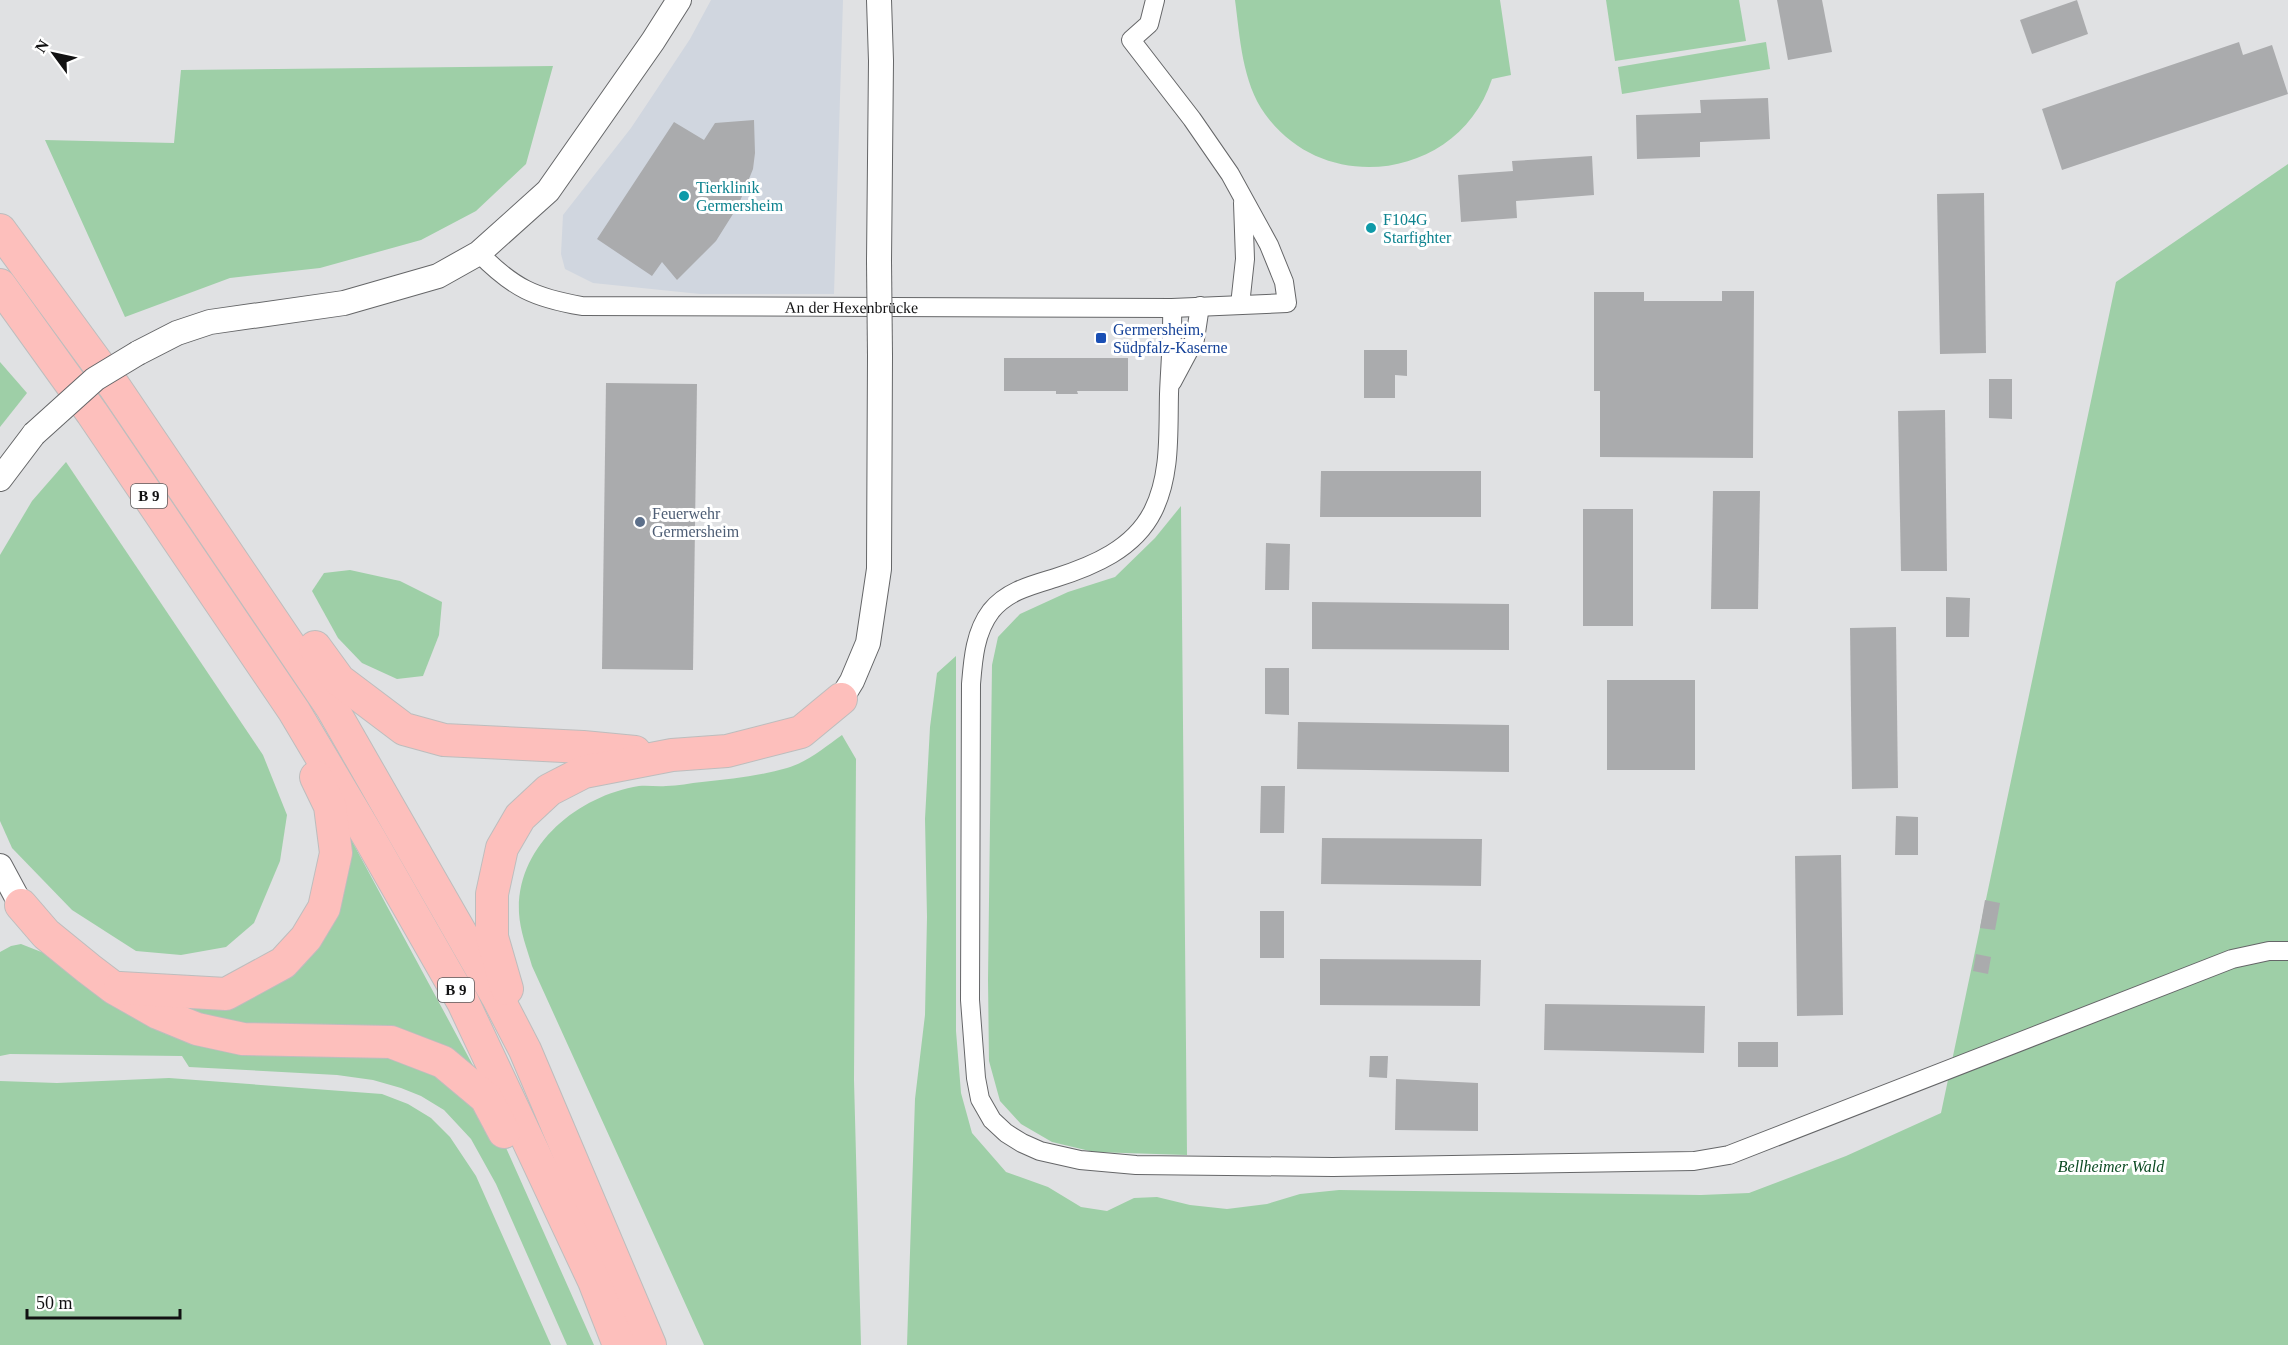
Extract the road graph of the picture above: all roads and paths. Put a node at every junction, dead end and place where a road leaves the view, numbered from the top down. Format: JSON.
{"nodes":[{"id":1,"x":679,"y":0,"type":"edge"},
{"id":2,"x":1155,"y":0,"type":"edge"},
{"id":3,"x":880,"y":6,"type":"edge"},
{"id":4,"x":1242,"y":198,"type":"junction"},
{"id":5,"x":0,"y":230,"type":"edge"},
{"id":6,"x":479,"y":253,"type":"junction"},
{"id":7,"x":0,"y":285,"type":"edge"},
{"id":8,"x":1240,"y":305,"type":"junction"},
{"id":9,"x":1200,"y":306,"type":"junction"},
{"id":10,"x":1172,"y":308,"type":"junction"},
{"id":11,"x":1170,"y":388,"type":"junction"},
{"id":12,"x":0,"y":479,"type":"edge"},
{"id":13,"x":233,"y":560,"type":"junction"},
{"id":14,"x":841,"y":699,"type":"joint"},
{"id":15,"x":294,"y":711,"type":"junction"},
{"id":16,"x":672,"y":755,"type":"junction"},
{"id":17,"x":0,"y":866,"type":"edge"},
{"id":18,"x":21,"y":905,"type":"joint"},
{"id":19,"x":2288,"y":951,"type":"edge"},
{"id":20,"x":114,"y":988,"type":"junction"},
{"id":21,"x":525,"y":1050,"type":"junction"},
{"id":22,"x":594,"y":1281,"type":"junction"},
{"id":23,"x":619,"y":1345,"type":"edge"},
{"id":24,"x":650,"y":1345,"type":"edge"}],
"edges":[{"from":1,"to":6,"type":"main road"},
{"from":2,"to":4,"type":"street","name":"An der Hexenbrücke"},
{"from":3,"to":14,"type":"main road","number":"B 9","bridge":true},
{"from":4,"to":8,"type":"street","name":"An der Hexenbrücke"},
{"from":4,"to":8,"type":"street","name":"An der Hexenbrücke"},
{"from":5,"to":13,"type":"highway","number":"B 9"},
{"from":6,"to":10,"type":"street","name":"An der Hexenbrücke"},
{"from":6,"to":12,"type":"main road","bridge":true},
{"from":7,"to":15,"type":"highway","number":"B 9"},
{"from":8,"to":9,"type":"street","name":"An der Hexenbrücke"},
{"from":9,"to":10,"type":"street","name":"An der Hexenbrücke"},
{"from":9,"to":11,"type":"street"},
{"from":10,"to":11,"type":"street"},
{"from":11,"to":19,"type":"street"},
{"from":13,"to":16,"type":"highway","number":"B 9"},
{"from":13,"to":21,"type":"highway","number":"B 9"},
{"from":14,"to":16,"type":"highway","number":"B 9"},
{"from":15,"to":20,"type":"highway","number":"B 9"},
{"from":15,"to":22,"type":"highway","number":"B 9"},
{"from":16,"to":21,"type":"highway","number":"B 9"},
{"from":17,"to":18,"type":"main road"},
{"from":18,"to":20,"type":"highway"},
{"from":20,"to":22,"type":"highway"},
{"from":21,"to":24,"type":"highway","number":"B 9"},
{"from":22,"to":23,"type":"highway","number":"B 9"}]}
